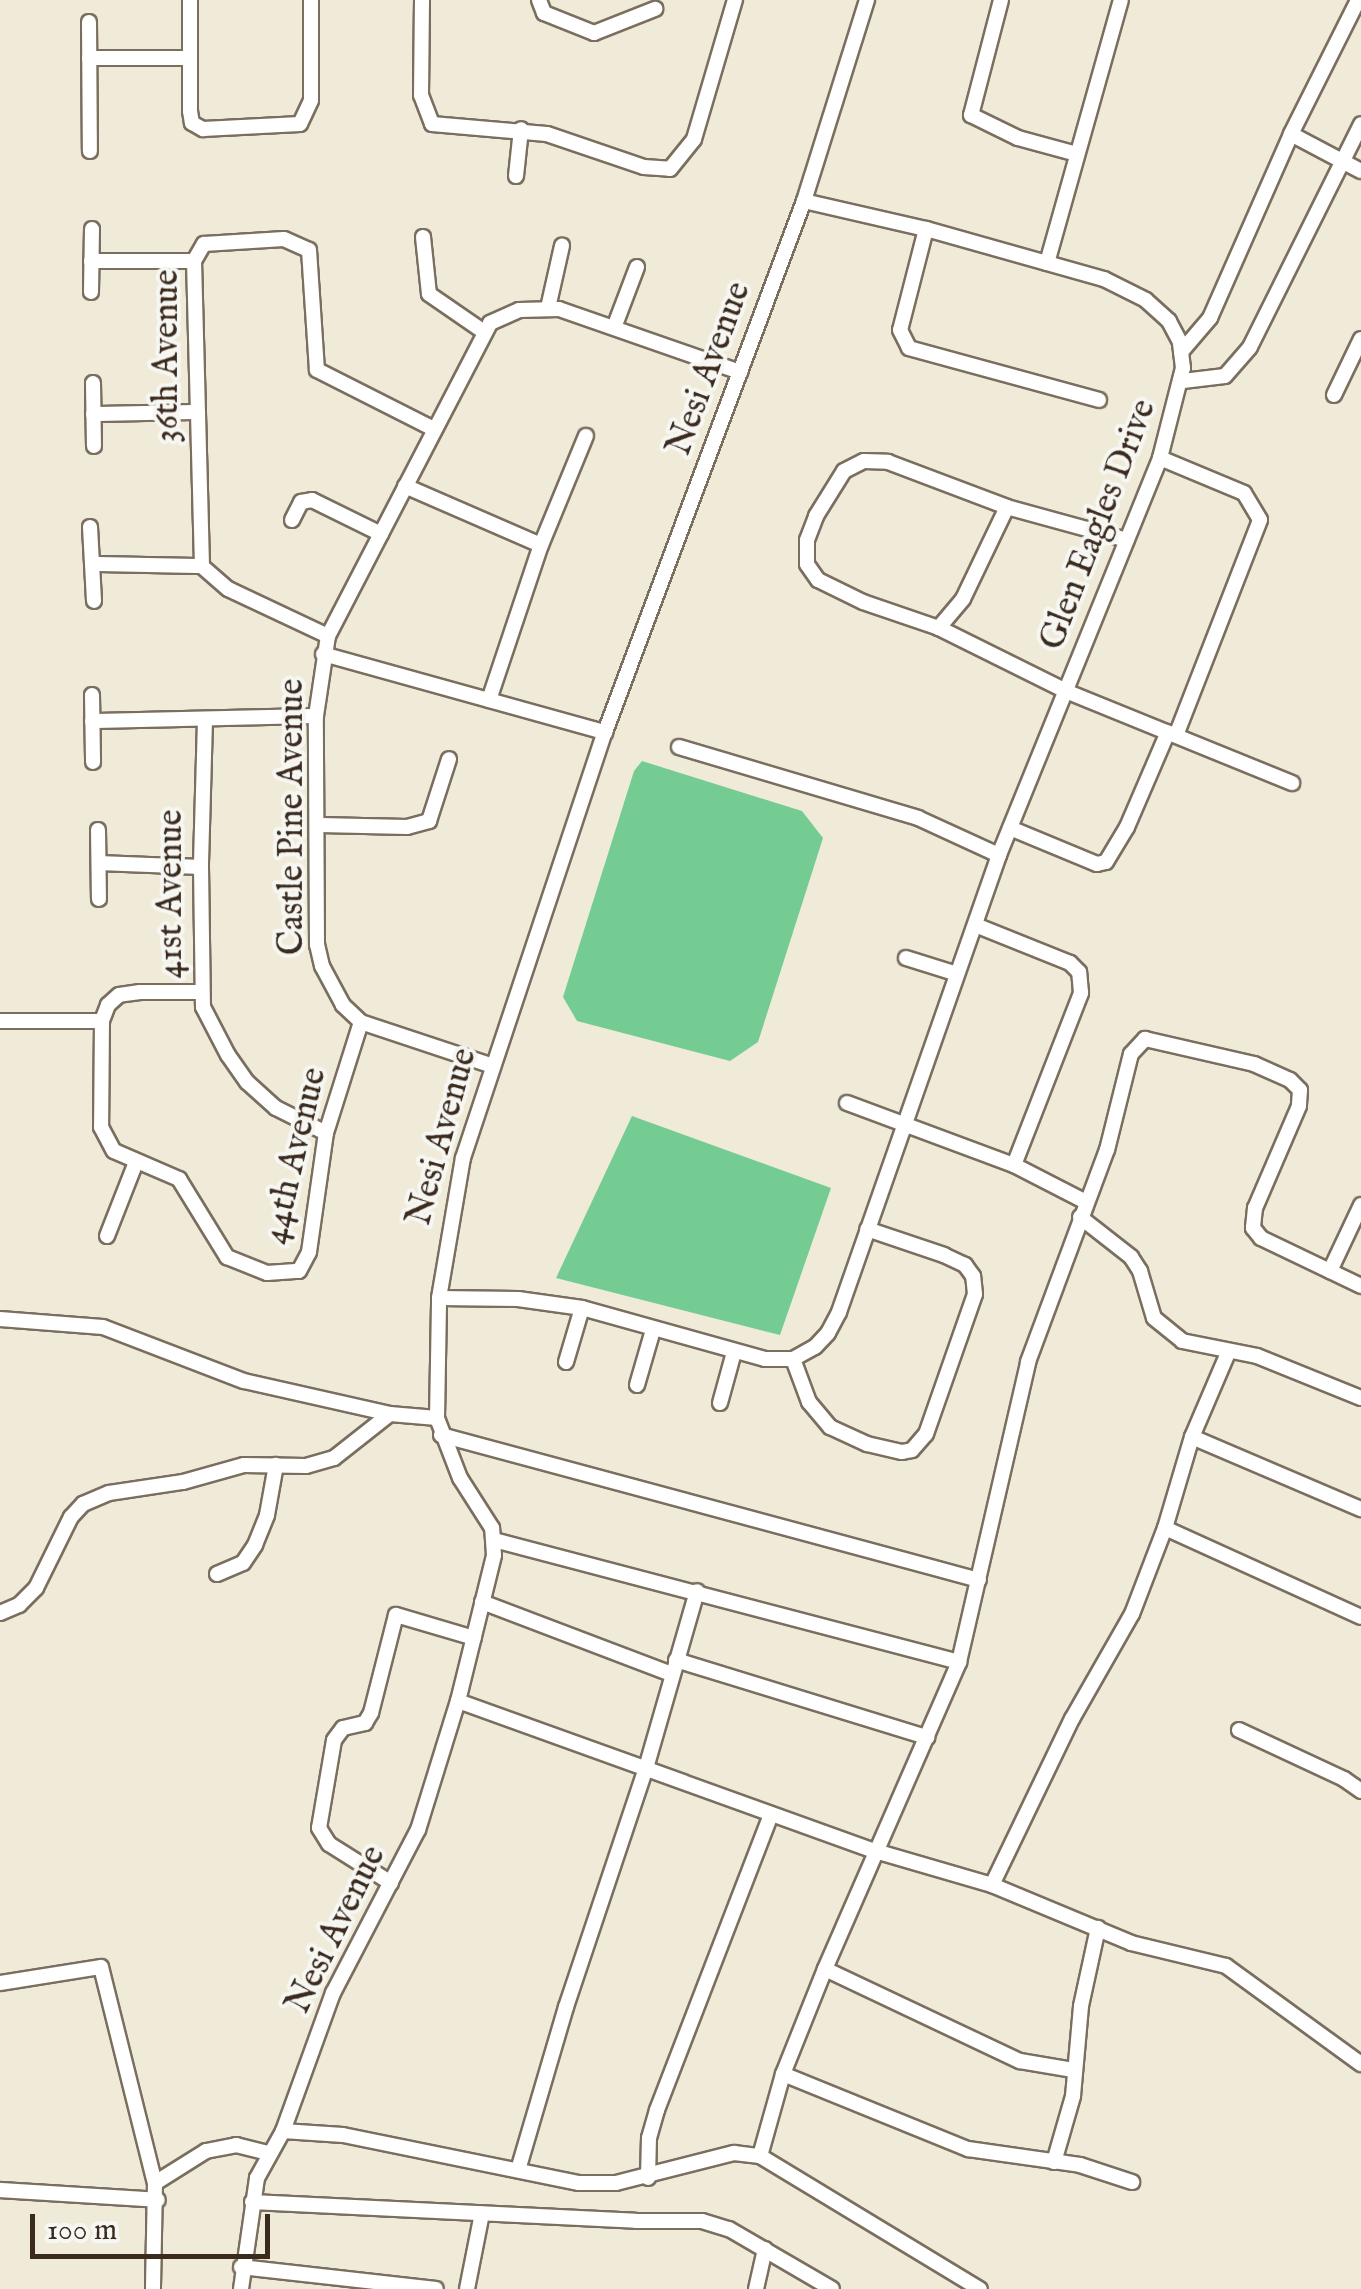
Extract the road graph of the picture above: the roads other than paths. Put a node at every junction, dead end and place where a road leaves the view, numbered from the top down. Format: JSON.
{"nodes":[{"id":1,"x":190,"y":0,"type":"edge"},
{"id":2,"x":311,"y":0,"type":"edge"},
{"id":3,"x":422,"y":0,"type":"edge"},
{"id":4,"x":539,"y":0,"type":"edge"},
{"id":5,"x":735,"y":0,"type":"edge"},
{"id":6,"x":868,"y":0,"type":"edge"},
{"id":7,"x":1001,"y":0,"type":"edge"},
{"id":8,"x":1121,"y":0,"type":"edge"},
{"id":9,"x":1358,"y":0,"type":"edge"},
{"id":10,"x":656,"y":8,"type":"dead end"},
{"id":11,"x":89,"y":22,"type":"dead end"},
{"id":12,"x":88,"y":58,"type":"junction"},
{"id":13,"x":189,"y":58,"type":"junction"},
{"id":14,"x":1361,"y":124,"type":"edge"},
{"id":15,"x":521,"y":129,"type":"junction"},
{"id":16,"x":1291,"y":134,"type":"junction"},
{"id":17,"x":90,"y":151,"type":"dead end"},
{"id":18,"x":1077,"y":154,"type":"junction"},
{"id":19,"x":1343,"y":160,"type":"junction"},
{"id":20,"x":1361,"y":171,"type":"edge"},
{"id":21,"x":516,"y":176,"type":"dead end"},
{"id":22,"x":804,"y":202,"type":"junction"},
{"id":23,"x":92,"y":229,"type":"dead end"},
{"id":24,"x":926,"y":229,"type":"junction"},
{"id":25,"x":423,"y":237,"type":"dead end"},
{"id":26,"x":562,"y":246,"type":"dead end"},
{"id":27,"x":92,"y":261,"type":"junction"},
{"id":28,"x":194,"y":261,"type":"junction"},
{"id":29,"x":1047,"y":263,"type":"junction"},
{"id":30,"x":638,"y":267,"type":"dead end"},
{"id":31,"x":91,"y":292,"type":"dead end"},
{"id":32,"x":548,"y":308,"type":"junction"},
{"id":33,"x":615,"y":325,"type":"junction"},
{"id":34,"x":484,"y":332,"type":"junction"},
{"id":35,"x":1361,"y":339,"type":"edge"},
{"id":36,"x":1181,"y":352,"type":"junction"},
{"id":37,"x":740,"y":372,"type":"junction"},
{"id":38,"x":1183,"y":381,"type":"junction"},
{"id":39,"x":94,"y":383,"type":"dead end"},
{"id":40,"x":1334,"y":395,"type":"dead end"},
{"id":41,"x":1099,"y":400,"type":"dead end"},
{"id":42,"x":198,"y":412,"type":"junction"},
{"id":43,"x":94,"y":414,"type":"junction"},
{"id":44,"x":434,"y":430,"type":"junction"},
{"id":45,"x":586,"y":436,"type":"dead end"},
{"id":46,"x":94,"y":446,"type":"dead end"},
{"id":47,"x":1160,"y":458,"type":"junction"},
{"id":48,"x":405,"y":486,"type":"junction"},
{"id":49,"x":1008,"y":507,"type":"junction"},
{"id":50,"x":292,"y":520,"type":"dead end"},
{"id":51,"x":90,"y":527,"type":"dead end"},
{"id":52,"x":381,"y":534,"type":"junction"},
{"id":53,"x":1127,"y":540,"type":"junction"},
{"id":54,"x":541,"y":545,"type":"junction"},
{"id":55,"x":93,"y":564,"type":"junction"},
{"id":56,"x":202,"y":566,"type":"junction"},
{"id":57,"x":94,"y":601,"type":"dead end"},
{"id":58,"x":940,"y":628,"type":"junction"},
{"id":59,"x":328,"y":636,"type":"junction"},
{"id":60,"x":323,"y":654,"type":"junction"},
{"id":61,"x":1068,"y":692,"type":"junction"},
{"id":62,"x":92,"y":695,"type":"dead end"},
{"id":63,"x":489,"y":700,"type":"junction"},
{"id":64,"x":316,"y":716,"type":"junction"},
{"id":65,"x":206,"y":720,"type":"junction"},
{"id":66,"x":92,"y":721,"type":"junction"},
{"id":67,"x":605,"y":732,"type":"junction"},
{"id":68,"x":1172,"y":734,"type":"junction"},
{"id":69,"x":678,"y":746,"type":"dead end"},
{"id":70,"x":449,"y":759,"type":"dead end"},
{"id":71,"x":93,"y":762,"type":"dead end"},
{"id":72,"x":1292,"y":784,"type":"dead end"},
{"id":73,"x":320,"y":825,"type":"junction"},
{"id":74,"x":1010,"y":828,"type":"junction"},
{"id":75,"x":98,"y":830,"type":"dead end"},
{"id":76,"x":999,"y":854,"type":"junction"},
{"id":77,"x":99,"y":864,"type":"junction"},
{"id":78,"x":201,"y":868,"type":"junction"},
{"id":79,"x":99,"y":899,"type":"dead end"},
{"id":80,"x":974,"y":924,"type":"junction"},
{"id":81,"x":906,"y":958,"type":"dead end"},
{"id":82,"x":957,"y":974,"type":"junction"},
{"id":83,"x":202,"y":992,"type":"junction"},
{"id":84,"x":0,"y":1020,"type":"edge"},
{"id":85,"x":102,"y":1020,"type":"junction"},
{"id":86,"x":361,"y":1022,"type":"junction"},
{"id":87,"x":490,"y":1065,"type":"junction"},
{"id":88,"x":847,"y":1103,"type":"dead end"},
{"id":89,"x":905,"y":1124,"type":"junction"},
{"id":90,"x":326,"y":1133,"type":"junction"},
{"id":91,"x":136,"y":1162,"type":"junction"},
{"id":92,"x":1014,"y":1166,"type":"junction"},
{"id":93,"x":1361,"y":1205,"type":"edge"},
{"id":94,"x":1083,"y":1210,"type":"junction"},
{"id":95,"x":868,"y":1229,"type":"junction"},
{"id":96,"x":107,"y":1236,"type":"dead end"},
{"id":97,"x":1330,"y":1271,"type":"junction"},
{"id":98,"x":1361,"y":1286,"type":"edge"},
{"id":99,"x":439,"y":1298,"type":"junction"},
{"id":100,"x":582,"y":1308,"type":"junction"},
{"id":101,"x":0,"y":1318,"type":"edge"},
{"id":102,"x":653,"y":1330,"type":"junction"},
{"id":103,"x":734,"y":1352,"type":"junction"},
{"id":104,"x":1228,"y":1353,"type":"junction"},
{"id":105,"x":793,"y":1360,"type":"junction"},
{"id":106,"x":566,"y":1362,"type":"dead end"},
{"id":107,"x":636,"y":1385,"type":"dead end"},
{"id":108,"x":1361,"y":1398,"type":"edge"},
{"id":109,"x":720,"y":1403,"type":"dead end"},
{"id":110,"x":390,"y":1414,"type":"junction"},
{"id":111,"x":437,"y":1418,"type":"junction"},
{"id":112,"x":441,"y":1434,"type":"junction"},
{"id":113,"x":1192,"y":1438,"type":"junction"},
{"id":114,"x":276,"y":1466,"type":"junction"},
{"id":115,"x":1361,"y":1509,"type":"edge"},
{"id":116,"x":1165,"y":1528,"type":"junction"},
{"id":117,"x":494,"y":1540,"type":"junction"},
{"id":118,"x":217,"y":1574,"type":"dead end"},
{"id":119,"x":979,"y":1580,"type":"junction"},
{"id":120,"x":697,"y":1591,"type":"junction"},
{"id":121,"x":482,"y":1602,"type":"junction"},
{"id":122,"x":0,"y":1613,"type":"edge"},
{"id":123,"x":1361,"y":1617,"type":"edge"},
{"id":124,"x":474,"y":1638,"type":"junction"},
{"id":125,"x":959,"y":1662,"type":"junction"},
{"id":126,"x":674,"y":1667,"type":"junction"},
{"id":127,"x":458,"y":1701,"type":"junction"},
{"id":128,"x":1240,"y":1730,"type":"dead end"},
{"id":129,"x":928,"y":1737,"type":"junction"},
{"id":130,"x":646,"y":1768,"type":"junction"},
{"id":131,"x":1361,"y":1792,"type":"edge"},
{"id":132,"x":772,"y":1814,"type":"junction"},
{"id":133,"x":875,"y":1851,"type":"junction"},
{"id":134,"x":390,"y":1884,"type":"junction"},
{"id":135,"x":992,"y":1885,"type":"junction"},
{"id":136,"x":1098,"y":1928,"type":"junction"},
{"id":137,"x":825,"y":1969,"type":"junction"},
{"id":138,"x":0,"y":1983,"type":"edge"},
{"id":139,"x":1361,"y":2064,"type":"edge"},
{"id":140,"x":1073,"y":2070,"type":"junction"},
{"id":141,"x":783,"y":2074,"type":"junction"},
{"id":142,"x":283,"y":2131,"type":"junction"},
{"id":143,"x":268,"y":2153,"type":"junction"},
{"id":144,"x":760,"y":2156,"type":"junction"},
{"id":145,"x":1054,"y":2162,"type":"junction"},
{"id":146,"x":518,"y":2170,"type":"junction"},
{"id":147,"x":648,"y":2178,"type":"junction"},
{"id":148,"x":1132,"y":2182,"type":"dead end"},
{"id":149,"x":155,"y":2183,"type":"junction"},
{"id":150,"x":0,"y":2190,"type":"edge"},
{"id":151,"x":158,"y":2200,"type":"junction"},
{"id":152,"x":252,"y":2202,"type":"junction"},
{"id":153,"x":482,"y":2213,"type":"junction"},
{"id":154,"x":765,"y":2249,"type":"junction"},
{"id":155,"x":241,"y":2267,"type":"junction"},
{"id":156,"x":153,"y":2289,"type":"edge"},
{"id":157,"x":241,"y":2289,"type":"edge"},
{"id":158,"x":436,"y":2289,"type":"edge"},
{"id":159,"x":467,"y":2289,"type":"edge"},
{"id":160,"x":756,"y":2289,"type":"edge"},
{"id":161,"x":832,"y":2289,"type":"edge"},
{"id":162,"x":980,"y":2289,"type":"edge"}],
"edges":[{"from":1,"to":13,"type":"street"},
{"from":2,"to":13,"type":"street"},
{"from":3,"to":15,"type":"street"},
{"from":4,"to":10,"type":"street"},
{"from":5,"to":15,"type":"street"},
{"from":6,"to":22,"type":"street","name":"Nesi Avenue"},
{"from":7,"to":18,"type":"street"},
{"from":8,"to":18,"type":"street"},
{"from":9,"to":16,"type":"street"},
{"from":11,"to":12,"type":"street"},
{"from":12,"to":13,"type":"street"},
{"from":12,"to":17,"type":"street"},
{"from":14,"to":19,"type":"street"},
{"from":15,"to":21,"type":"street"},
{"from":16,"to":19,"type":"street"},
{"from":16,"to":36,"type":"street"},
{"from":18,"to":29,"type":"street"},
{"from":19,"to":20,"type":"street"},
{"from":19,"to":38,"type":"street"},
{"from":22,"to":24,"type":"street","name":"Glen Eagles Drive"},
{"from":22,"to":37,"type":"street","name":"Nesi Avenue"},
{"from":23,"to":27,"type":"street"},
{"from":24,"to":29,"type":"street","name":"Glen Eagles Drive"},
{"from":24,"to":41,"type":"street"},
{"from":25,"to":34,"type":"street"},
{"from":26,"to":32,"type":"street"},
{"from":27,"to":28,"type":"street"},
{"from":27,"to":31,"type":"street"},
{"from":28,"to":42,"type":"street","name":"36th Avenue"},
{"from":28,"to":44,"type":"street","name":"36th Avenue"},
{"from":29,"to":36,"type":"street","name":"Glen Eagles Drive"},
{"from":30,"to":33,"type":"street"},
{"from":32,"to":33,"type":"street"},
{"from":32,"to":34,"type":"street"},
{"from":33,"to":37,"type":"street"},
{"from":34,"to":44,"type":"street","name":"Castle Pine Avenue"},
{"from":35,"to":40,"type":"street"},
{"from":36,"to":38,"type":"street","name":"Glen Eagles Drive"},
{"from":37,"to":67,"type":"street","name":"Nesi Avenue"},
{"from":38,"to":47,"type":"street","name":"Glen Eagles Drive"},
{"from":39,"to":43,"type":"street"},
{"from":42,"to":43,"type":"street"},
{"from":42,"to":56,"type":"street","name":"36th Avenue"},
{"from":43,"to":46,"type":"street"},
{"from":44,"to":48,"type":"street","name":"Castle Pine Avenue"},
{"from":45,"to":54,"type":"street"},
{"from":47,"to":53,"type":"street","name":"Glen Eagles Drive"},
{"from":47,"to":68,"type":"street"},
{"from":48,"to":52,"type":"street","name":"Castle Pine Avenue"},
{"from":48,"to":54,"type":"street"},
{"from":49,"to":53,"type":"street"},
{"from":49,"to":58,"type":"street"},
{"from":49,"to":58,"type":"street"},
{"from":50,"to":52,"type":"street"},
{"from":51,"to":55,"type":"street"},
{"from":52,"to":59,"type":"street","name":"Castle Pine Avenue"},
{"from":53,"to":61,"type":"street","name":"Glen Eagles Drive"},
{"from":54,"to":63,"type":"street"},
{"from":55,"to":56,"type":"street"},
{"from":55,"to":57,"type":"street"},
{"from":56,"to":59,"type":"street"},
{"from":58,"to":61,"type":"street"},
{"from":59,"to":60,"type":"street","name":"Castle Pine Avenue"},
{"from":60,"to":63,"type":"street"},
{"from":60,"to":64,"type":"street","name":"Castle Pine Avenue"},
{"from":61,"to":68,"type":"street"},
{"from":61,"to":74,"type":"street","name":"Glen Eagles Drive"},
{"from":62,"to":66,"type":"street"},
{"from":63,"to":67,"type":"street"},
{"from":64,"to":65,"type":"street"},
{"from":64,"to":73,"type":"street","name":"Castle Pine Avenue"},
{"from":65,"to":66,"type":"street"},
{"from":65,"to":78,"type":"street","name":"41st Avenue"},
{"from":66,"to":71,"type":"street"},
{"from":67,"to":87,"type":"street","name":"Nesi Avenue"},
{"from":68,"to":72,"type":"street"},
{"from":68,"to":74,"type":"street"},
{"from":69,"to":76,"type":"street"},
{"from":70,"to":73,"type":"street"},
{"from":73,"to":86,"type":"street","name":"Castle Pine Avenue"},
{"from":74,"to":76,"type":"street","name":"Glen Eagles Drive"},
{"from":75,"to":77,"type":"street"},
{"from":76,"to":80,"type":"street","name":"Glen Eagles Drive"},
{"from":77,"to":78,"type":"street"},
{"from":77,"to":79,"type":"street"},
{"from":78,"to":83,"type":"street","name":"41st Avenue"},
{"from":80,"to":82,"type":"street","name":"Glen Eagles Drive"},
{"from":80,"to":92,"type":"street"},
{"from":81,"to":82,"type":"street"},
{"from":82,"to":89,"type":"street","name":"Glen Eagles Drive"},
{"from":83,"to":85,"type":"street"},
{"from":83,"to":90,"type":"street","name":"41st Avenue"},
{"from":84,"to":85,"type":"street"},
{"from":85,"to":91,"type":"street","name":"44th Avenue"},
{"from":86,"to":87,"type":"street"},
{"from":86,"to":90,"type":"street","name":"44th Avenue"},
{"from":87,"to":99,"type":"street","name":"Nesi Avenue"},
{"from":88,"to":89,"type":"street"},
{"from":89,"to":92,"type":"street"},
{"from":89,"to":95,"type":"street","name":"Glen Eagles Drive"},
{"from":90,"to":91,"type":"street","name":"44th Avenue"},
{"from":91,"to":96,"type":"street"},
{"from":92,"to":94,"type":"street"},
{"from":93,"to":97,"type":"street"},
{"from":94,"to":97,"type":"street"},
{"from":94,"to":104,"type":"street"},
{"from":94,"to":119,"type":"street"},
{"from":95,"to":105,"type":"street","name":"Glen Eagles Drive"},
{"from":95,"to":105,"type":"street"},
{"from":97,"to":98,"type":"street"},
{"from":99,"to":100,"type":"street"},
{"from":99,"to":111,"type":"street","name":"Nesi Avenue"},
{"from":100,"to":102,"type":"street"},
{"from":100,"to":106,"type":"street"},
{"from":101,"to":110,"type":"street"},
{"from":102,"to":103,"type":"street"},
{"from":102,"to":107,"type":"street"},
{"from":103,"to":105,"type":"street"},
{"from":103,"to":109,"type":"street"},
{"from":104,"to":108,"type":"street"},
{"from":104,"to":113,"type":"street"},
{"from":110,"to":111,"type":"street"},
{"from":110,"to":114,"type":"street"},
{"from":111,"to":112,"type":"street","name":"Nesi Avenue"},
{"from":112,"to":117,"type":"street","name":"Nesi Avenue"},
{"from":112,"to":119,"type":"street"},
{"from":113,"to":115,"type":"street"},
{"from":113,"to":116,"type":"street"},
{"from":114,"to":118,"type":"street"},
{"from":114,"to":122,"type":"street"},
{"from":116,"to":123,"type":"street"},
{"from":116,"to":135,"type":"street"},
{"from":117,"to":120,"type":"street"},
{"from":117,"to":121,"type":"street","name":"Nesi Avenue"},
{"from":119,"to":125,"type":"street"},
{"from":120,"to":125,"type":"street"},
{"from":120,"to":126,"type":"street"},
{"from":121,"to":124,"type":"street","name":"Nesi Avenue"},
{"from":121,"to":126,"type":"street"},
{"from":124,"to":127,"type":"street","name":"Nesi Avenue"},
{"from":124,"to":134,"type":"street"},
{"from":125,"to":129,"type":"street"},
{"from":126,"to":129,"type":"street"},
{"from":126,"to":130,"type":"street"},
{"from":127,"to":130,"type":"street"},
{"from":127,"to":134,"type":"street","name":"Nesi Avenue"},
{"from":128,"to":131,"type":"street"},
{"from":129,"to":133,"type":"street"},
{"from":130,"to":132,"type":"street"},
{"from":130,"to":146,"type":"street"},
{"from":132,"to":133,"type":"street"},
{"from":132,"to":147,"type":"street"},
{"from":133,"to":135,"type":"street"},
{"from":133,"to":137,"type":"street"},
{"from":134,"to":142,"type":"street","name":"Nesi Avenue"},
{"from":135,"to":136,"type":"street"},
{"from":136,"to":139,"type":"street"},
{"from":136,"to":140,"type":"street"},
{"from":137,"to":140,"type":"street"},
{"from":137,"to":141,"type":"street"},
{"from":138,"to":149,"type":"street"},
{"from":140,"to":145,"type":"street"},
{"from":141,"to":144,"type":"street"},
{"from":141,"to":145,"type":"street"},
{"from":142,"to":143,"type":"street","name":"Nesi Avenue"},
{"from":142,"to":146,"type":"street"},
{"from":143,"to":149,"type":"street"},
{"from":143,"to":152,"type":"street","name":"Nesi Avenue"},
{"from":144,"to":147,"type":"street"},
{"from":144,"to":162,"type":"street"},
{"from":145,"to":148,"type":"street"},
{"from":146,"to":147,"type":"street"},
{"from":149,"to":151,"type":"street"},
{"from":150,"to":151,"type":"street"},
{"from":151,"to":156,"type":"street"},
{"from":152,"to":153,"type":"street"},
{"from":152,"to":155,"type":"street","name":"Nesi Avenue"},
{"from":153,"to":154,"type":"street"},
{"from":153,"to":159,"type":"street"},
{"from":154,"to":160,"type":"street"},
{"from":154,"to":161,"type":"street"},
{"from":155,"to":157,"type":"street","name":"Nesi Avenue"},
{"from":155,"to":158,"type":"street"}]}
